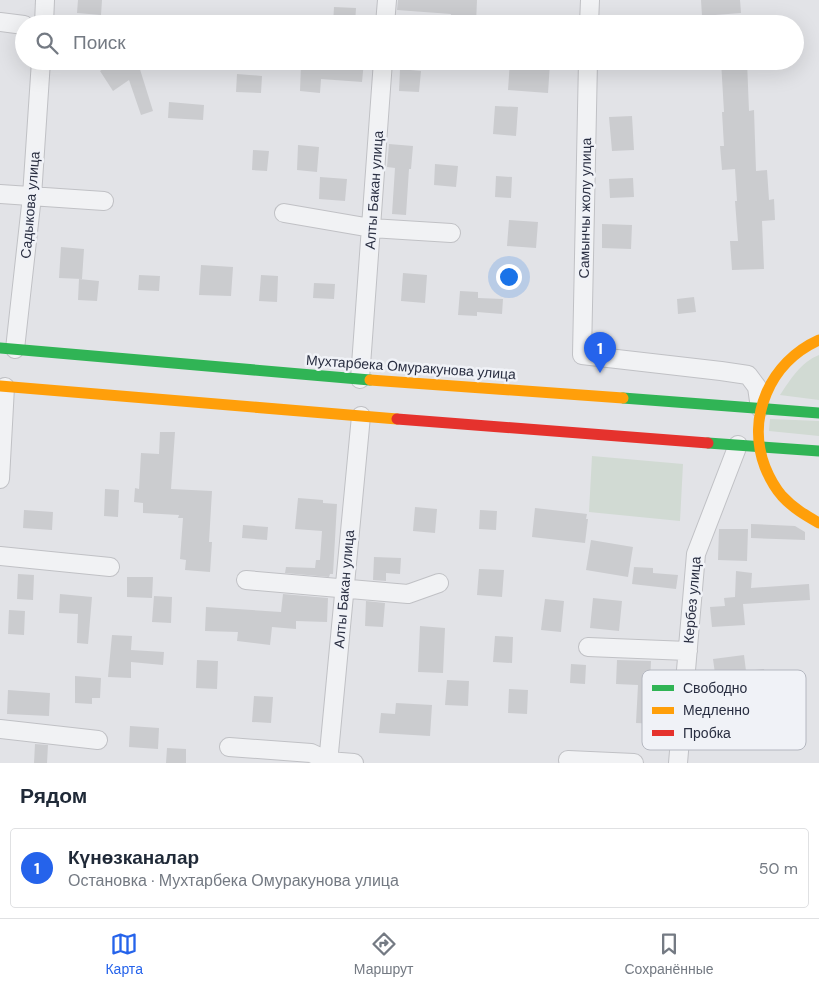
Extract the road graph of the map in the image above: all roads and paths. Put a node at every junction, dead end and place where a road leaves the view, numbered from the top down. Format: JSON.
{"nodes":[{"id":1,"x":45,"y":0,"type":"edge"},
{"id":2,"x":387,"y":0,"type":"edge"},
{"id":3,"x":590,"y":0,"type":"edge"},
{"id":4,"x":44,"y":15,"type":"edge"},
{"id":5,"x":386,"y":15,"type":"edge"},
{"id":6,"x":589,"y":15,"type":"edge"},
{"id":7,"x":0,"y":22,"type":"edge"},
{"id":8,"x":15,"y":24,"type":"edge"},
{"id":9,"x":40,"y":70,"type":"edge"},
{"id":10,"x":382,"y":70,"type":"edge"},
{"id":11,"x":588,"y":70,"type":"edge"},
{"id":12,"x":0,"y":194,"type":"edge"},
{"id":13,"x":32,"y":196,"type":"junction"},
{"id":14,"x":104,"y":200,"type":"dead end"},
{"id":15,"x":284,"y":213,"type":"dead end"},
{"id":16,"x":371,"y":228,"type":"junction"},
{"id":17,"x":451,"y":233,"type":"dead end"},
{"id":18,"x":819,"y":340,"type":"edge"},
{"id":19,"x":8,"y":348,"type":"edge"},
{"id":20,"x":360,"y":379,"type":"junction"},
{"id":21,"x":2,"y":386,"type":"edge"},
{"id":22,"x":760,"y":408,"type":"junction"},
{"id":23,"x":819,"y":413,"type":"edge"},
{"id":24,"x":361,"y":416,"type":"junction"},
{"id":25,"x":738,"y":444,"type":"junction"},
{"id":26,"x":758,"y":446,"type":"junction"},
{"id":27,"x":819,"y":451,"type":"edge"},
{"id":28,"x":0,"y":479,"type":"edge"},
{"id":29,"x":819,"y":523,"type":"edge"},
{"id":30,"x":0,"y":556,"type":"edge"},
{"id":31,"x":110,"y":567,"type":"dead end"},
{"id":32,"x":246,"y":580,"type":"dead end"},
{"id":33,"x":439,"y":583,"type":"dead end"},
{"id":34,"x":344,"y":589,"type":"junction"},
{"id":35,"x":588,"y":647,"type":"dead end"},
{"id":36,"x":688,"y":651,"type":"junction"},
{"id":37,"x":686,"y":670,"type":"edge"},
{"id":38,"x":0,"y":729,"type":"edge"},
{"id":39,"x":98,"y":740,"type":"dead end"},
{"id":40,"x":229,"y":747,"type":"dead end"},
{"id":41,"x":679,"y":750,"type":"edge"},
{"id":42,"x":568,"y":760,"type":"dead end"},
{"id":43,"x":328,"y":762,"type":"edge"},
{"id":44,"x":354,"y":763,"type":"edge"},
{"id":45,"x":634,"y":763,"type":"edge"},
{"id":46,"x":678,"y":763,"type":"edge"}],
"edges":[{"from":1,"to":4,"type":"street"},
{"from":2,"to":5,"type":"street"},
{"from":3,"to":6,"type":"street"},
{"from":7,"to":8,"type":"street"},
{"from":9,"to":13,"type":"street","name":"Садыкова улица"},
{"from":10,"to":16,"type":"street","name":"Алты Бакан улица"},
{"from":11,"to":22,"type":"street","name":"Самынчы жолу улица"},
{"from":12,"to":13,"type":"street"},
{"from":13,"to":14,"type":"street"},
{"from":13,"to":19,"type":"street","name":"Садыкова улица"},
{"from":15,"to":16,"type":"street"},
{"from":16,"to":17,"type":"street"},
{"from":16,"to":20,"type":"street","name":"Алты Бакан улица"},
{"from":18,"to":22,"type":"main road"},
{"from":19,"to":20,"type":"main road","name":"Мухтарбека Омуракунова улица"},
{"from":20,"to":22,"type":"main road","name":"Мухтарбека Омуракунова улица"},
{"from":21,"to":24,"type":"main road"},
{"from":21,"to":28,"type":"street"},
{"from":22,"to":23,"type":"main road","name":"Мухтарбека Омуракунова улица"},
{"from":22,"to":26,"type":"main road"},
{"from":24,"to":25,"type":"main road"},
{"from":24,"to":34,"type":"street","name":"Алты Бакан улица"},
{"from":25,"to":26,"type":"main road"},
{"from":25,"to":36,"type":"street","name":"Кербез улица"},
{"from":26,"to":27,"type":"main road"},
{"from":26,"to":29,"type":"main road"},
{"from":30,"to":31,"type":"street"},
{"from":32,"to":34,"type":"street"},
{"from":33,"to":34,"type":"street"},
{"from":34,"to":43,"type":"street","name":"Алты Бакан улица"},
{"from":35,"to":36,"type":"street"},
{"from":36,"to":37,"type":"street","name":"Кербез улица"},
{"from":38,"to":39,"type":"street"},
{"from":40,"to":43,"type":"street"},
{"from":41,"to":46,"type":"street","name":"Кербез улица"},
{"from":42,"to":45,"type":"street"},
{"from":43,"to":44,"type":"street"}]}
